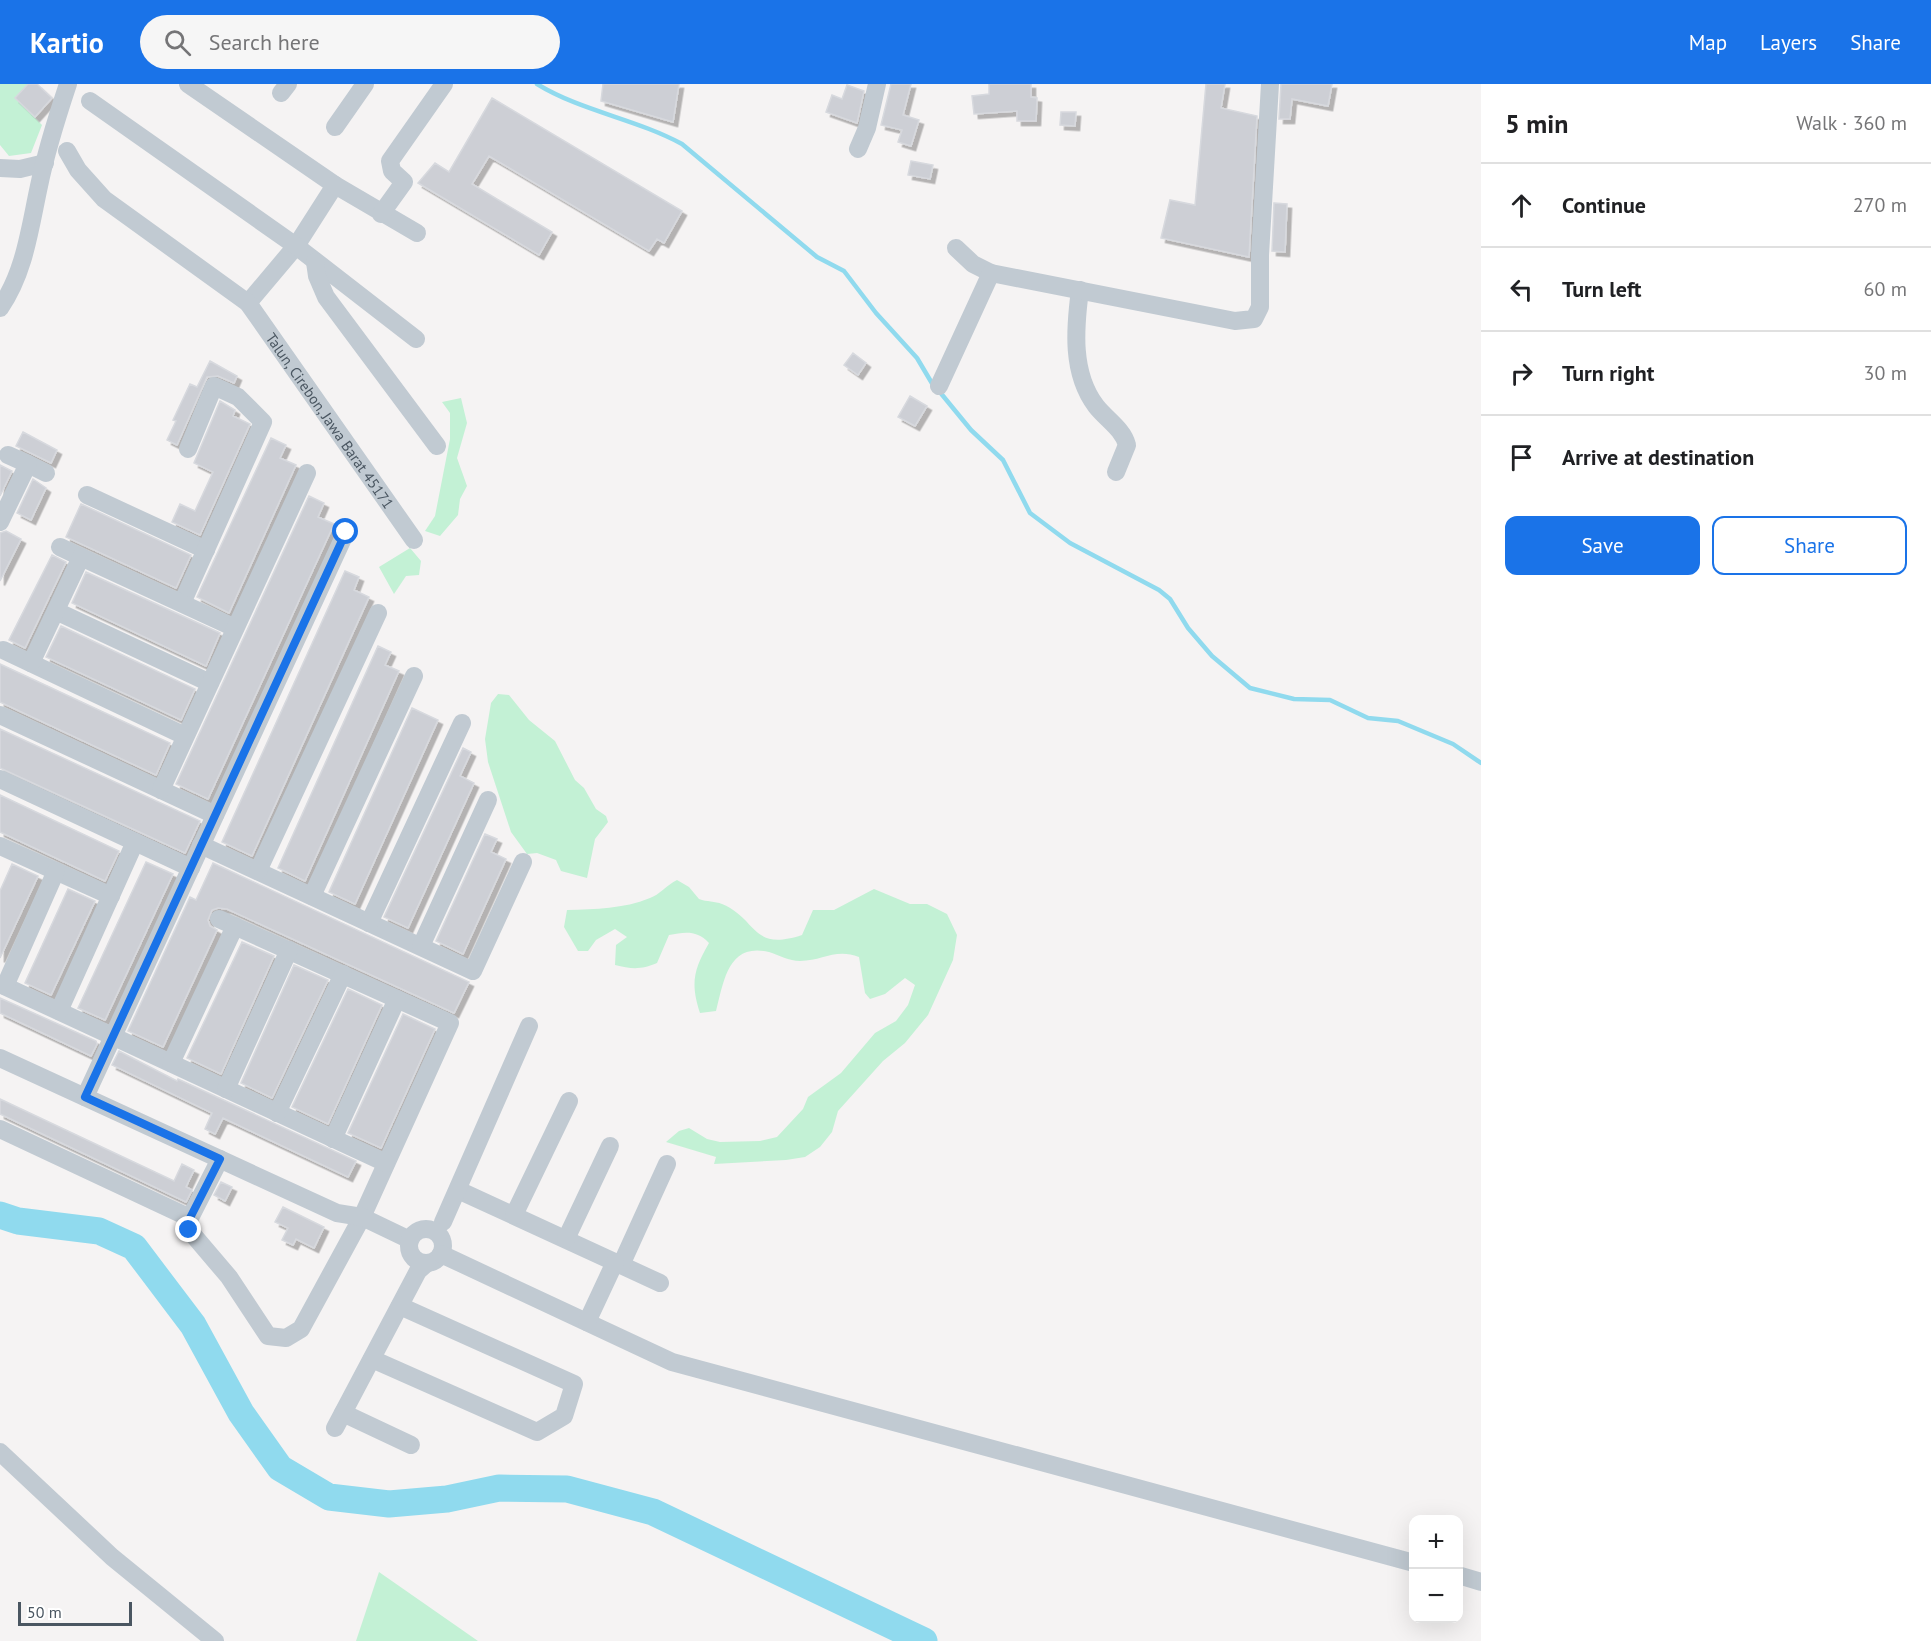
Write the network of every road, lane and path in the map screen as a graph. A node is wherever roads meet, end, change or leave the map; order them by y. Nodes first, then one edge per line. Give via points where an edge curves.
1 (68, 84) edge
2 (188, 84) edge
3 (365, 84) edge
4 (444, 84) edge
5 (877, 84) edge
6 (1270, 84) edge
7 (90, 101) dead end
8 (335, 127) dead end
9 (858, 149) dead end
10 (66, 151) dead end
11 (45, 163) junction
12 (0, 168) edge
13 (335, 185) junction
14 (381, 214) junction
15 (417, 233) dead end
16 (296, 246) junction
17 (956, 248) dead end
18 (315, 262) junction
19 (991, 273) junction
20 (1080, 290) junction
21 (248, 303) junction
22 (0, 308) edge
23 (416, 339) dead end
24 (939, 386) dead end
25 (437, 446) dead end
26 (188, 449) dead end
27 (8, 455) dead end
28 (28, 464) junction
29 (1116, 472) dead end
30 (46, 473) dead end
31 (307, 473) dead end
32 (87, 495) dead end
33 (0, 522) edge
34 (346, 532) dead end
35 (414, 540) dead end
36 (60, 547) dead end
37 (206, 550) junction
38 (81, 557) junction
39 (182, 603) junction
40 (56, 611) junction
41 (378, 614) dead end
42 (235, 628) junction
43 (3, 650) dead end
44 (31, 663) junction
45 (414, 676) dead end
46 (210, 683) junction
47 (0, 715) edge
48 (462, 723) dead end
49 (185, 736) junction
50 (0, 779) edge
51 (161, 790) junction
52 (488, 800) dead end
53 (215, 815) junction
54 (135, 842) junction
55 (201, 845) junction
56 (0, 847) edge
57 (523, 862) dead end
58 (191, 868) junction
59 (56, 871) junction
60 (258, 871) junction
61 (111, 896) junction
62 (312, 896) junction
63 (369, 922) junction
64 (421, 946) junction
65 (289, 950) junction
66 (342, 974) junction
67 (2, 985) edge
68 (397, 999) junction
69 (59, 1011) junction
70 (529, 1026) dead end
71 (113, 1036) junction
72 (0, 1058) edge
73 (171, 1063) junction
74 (226, 1089) junction
75 (85, 1097) junction
76 (569, 1101) dead end
77 (278, 1113) junction
78 (0, 1129) edge
79 (333, 1139) junction
80 (610, 1146) dead end
81 (220, 1159) junction
82 (386, 1163) junction
83 (667, 1164) dead end
84 (458, 1190) junction
85 (514, 1215) junction
86 (362, 1217) junction
87 (190, 1218) junction
88 (443, 1222) dead end
89 (566, 1239) junction
90 (410, 1240) junction
91 (434, 1259) junction
92 (618, 1263) junction
93 (660, 1283) dead end
94 (400, 1306) junction
95 (587, 1322) junction
96 (372, 1359) junction
97 (411, 1445) dead end
98 (0, 1452) edge
99 (1409, 1562) edge
100 (1463, 1576) edge
101 (1481, 1581) edge
102 (215, 1641) edge

1 - 11 street
2 - 13 street
3 - 8 street
4 - 14 street via 390,161 392,171 404,182
5 - 9 street
6 - 20 street via 1258,316 1235,321
7 - 16 street
10 - 21 street, Talun, Cirebon, Jawa Barat 45171 via 78,171 104,199
11 - 12 street via 20,169
11 - 22 street via 26,247
13 - 14 street
13 - 16 street
14 - 15 street
16 - 18 street
16 - 21 street
17 - 19 street via 973,264
18 - 23 street
18 - 25 street via 326,297
19 - 20 street
19 - 24 street
20 - 29 street via 1075,334 1081,377 1092,400 1123,435 1127,446
21 - 35 street, Talun, Cirebon, Jawa Barat 45171
26 - 37 street via 214,386 238,397 263,422
27 - 28 street
28 - 30 street
28 - 33 street
31 - 42 street
32 - 37 street
34 - 53 street
36 - 38 street
37 - 39 street
38 - 39 street
38 - 40 street
39 - 42 street
40 - 44 street
40 - 46 street
41 - 60 street
42 - 46 street
43 - 44 street
44 - 49 street
45 - 62 street
46 - 49 street
47 - 51 street
48 - 63 street
49 - 51 street
50 - 54 street
51 - 53 street
52 - 64 street
53 - 55 street
54 - 58 street
54 - 61 street
55 - 58 street
55 - 60 street
56 - 59 street
57 - 64 street via 473,971
58 - 71 street
59 - 61 street
59 - 67 street
60 - 62 street
61 - 69 street
62 - 63 street
63 - 64 street
65 - 66 street
65 - 73 street via 227,922
65 - 74 street
66 - 68 street
66 - 77 street
67 - 69 street
68 - 79 street
68 - 82 street via 450,1023
69 - 71 street
70 - 84 street
71 - 73 street
71 - 75 street
72 - 75 street
73 - 74 street
74 - 77 street
75 - 81 street
76 - 85 street
77 - 79 street
78 - 87 street
79 - 82 street
80 - 89 street
81 - 86 street via 337,1213
81 - 87 street
82 - 86 street
83 - 92 street
84 - 85 street
84 - 88 street
85 - 89 street
86 - 87 street via 301,1329 286,1338 268,1336 229,1277 189,1230
86 - 90 street
89 - 92 street
90 - 91 street via 412,1257 419,1262
90 - 91 street via 419,1230 433,1230 442,1240
91 - 94 street via 417,1271
91 - 95 street
92 - 93 street
92 - 95 street
94 - 96 street
94 - 96 street via 574,1384 564,1416 537,1432
95 - 99 street via 672,1362
96 - 97 street via 339,1420
98 - 102 street via 112,1557
100 - 101 street

